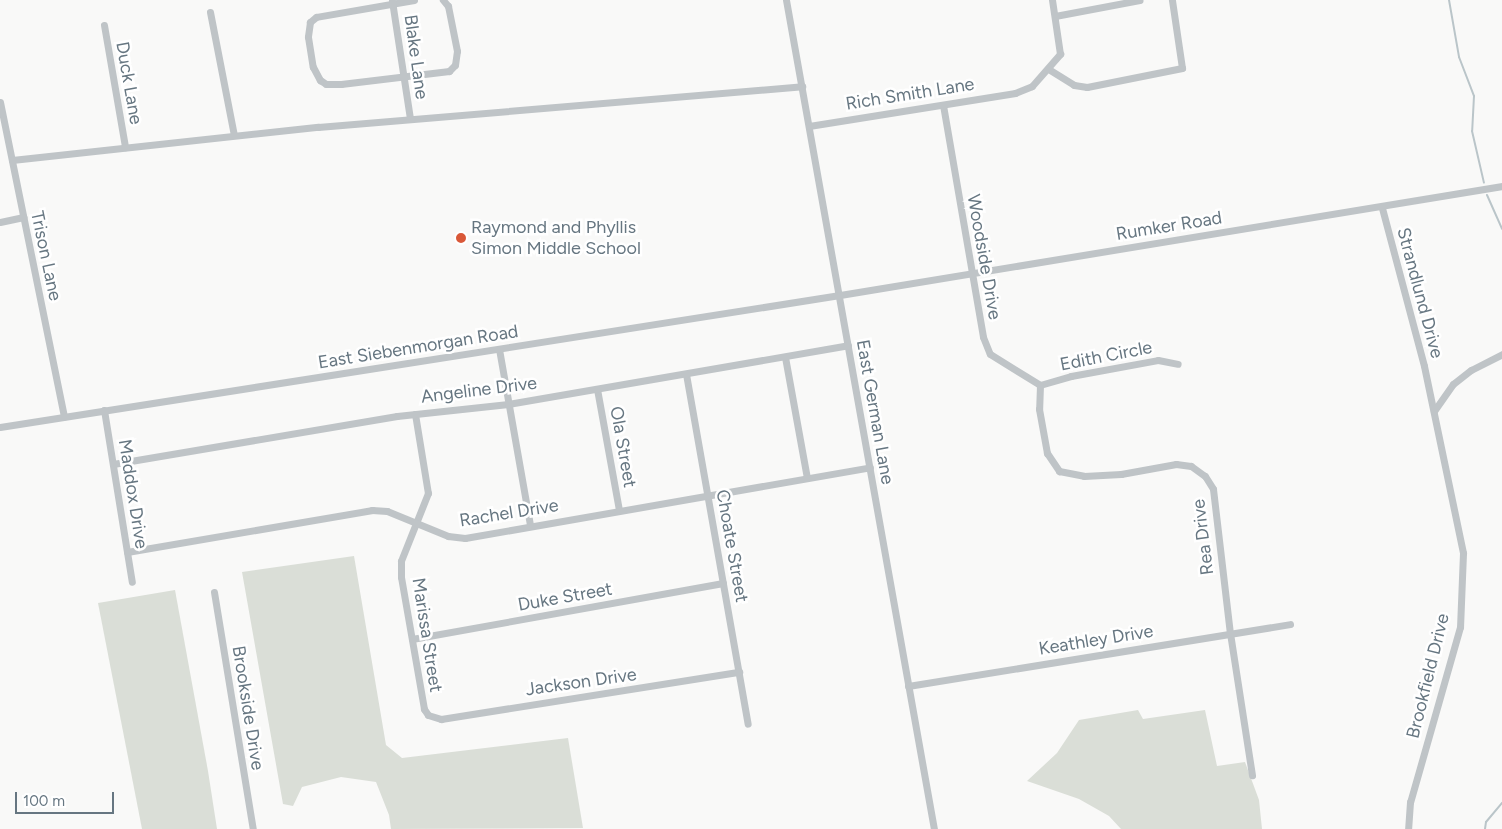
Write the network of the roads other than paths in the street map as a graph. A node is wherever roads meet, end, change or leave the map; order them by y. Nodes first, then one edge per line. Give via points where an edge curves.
1 (414, 0) edge
2 (443, 0) edge
3 (786, 0) edge
4 (1052, 0) edge
5 (1140, 0) edge
6 (1172, 0) edge
7 (393, 2) edge
8 (210, 12) dead end
9 (1055, 16) junction
10 (104, 26) dead end
11 (1050, 70) junction
12 (404, 78) junction
13 (802, 86) junction
14 (0, 102) edge
15 (943, 106) junction
16 (410, 119) junction
17 (809, 126) junction
18 (234, 135) junction
19 (125, 147) junction
20 (12, 160) junction
21 (1502, 186) edge
22 (1382, 208) junction
23 (23, 218) junction
24 (0, 222) edge
25 (971, 273) junction
26 (840, 295) junction
27 (848, 345) junction
28 (499, 349) junction
29 (1502, 354) edge
30 (785, 357) junction
31 (1178, 364) dead end
32 (686, 374) junction
33 (1040, 386) junction
34 (1428, 386) joint
35 (597, 389) junction
36 (508, 404) junction
37 (104, 410) junction
38 (1434, 411) junction
39 (414, 414) junction
40 (64, 417) junction
41 (0, 427) edge
42 (113, 464) junction
43 (870, 467) junction
44 (807, 478) junction
45 (708, 495) junction
46 (619, 510) junction
47 (416, 523) junction
48 (530, 525) junction
49 (127, 552) junction
50 (132, 582) dead end
51 (723, 584) junction
52 (214, 592) dead end
53 (1290, 624) dead end
54 (1230, 633) junction
55 (412, 639) junction
56 (739, 672) junction
57 (908, 686) junction
58 (428, 715) joint
59 (748, 724) dead end
60 (1252, 775) dead end
61 (253, 829) edge
62 (934, 829) edge
63 (1408, 829) edge

1 - 7 street
2 - 12 street via 448,6 457,51 455,65 449,71
3 - 13 street, East German Lane
4 - 9 street
5 - 9 street
6 - 11 street via 1182,68 1087,87 1074,85
7 - 12 street, Blake Lane
7 - 12 street via 322,14 310,22 308,37 316,74 326,84
8 - 18 street
9 - 11 street via 1060,54
10 - 19 street, Duck Lane
11 - 15 street, Rich Smith Lane via 1032,86 1015,93
12 - 16 street, Blake Lane
13 - 16 street
13 - 17 street, East German Lane
14 - 20 street, Trison Lane
15 - 17 street, Rich Smith Lane
15 - 25 street, Woodside Drive
16 - 18 street
17 - 26 street, East German Lane
18 - 19 street
19 - 20 street
20 - 23 street, Trison Lane
21 - 22 street, Rumker Road
22 - 25 street, Rumker Road
22 - 34 street, Strandlund Drive
23 - 24 street
23 - 40 street, Trison Lane
25 - 26 street, Rumker Road
25 - 33 street, Woodside Drive via 983,337 990,354
26 - 27 street, East German Lane
26 - 28 street, East Siebenmorgan Road
27 - 30 street, Angeline Drive
27 - 43 street, East German Lane
28 - 36 street
28 - 37 street, East Siebenmorgan Road
29 - 38 street via 1471,370 1453,384
30 - 32 street, Angeline Drive
30 - 44 street
31 - 33 street, Edith Circle via 1158,360 1071,376
32 - 35 street, Angeline Drive
32 - 45 street, Choate Street
33 - 54 street, Rea Drive via 1039,409 1047,452 1060,471 1084,476 1121,474 1176,464 1191,466 1205,476 1213,489
34 - 38 street, Brookfield Drive
35 - 36 street, Angeline Drive
35 - 46 street, Ola Street
36 - 39 street, Angeline Drive
36 - 48 street
37 - 40 street, East Siebenmorgan Road
37 - 42 street, Maddox Drive
38 - 63 street, Brookfield Drive via 1463,553 1460,628 1410,802
39 - 42 street, Angeline Drive
39 - 47 street, Marissa Street via 428,493
40 - 41 street, East Siebenmorgan Road
42 - 49 street, Maddox Drive
43 - 44 street, Rachel Drive
43 - 57 street, East German Lane
44 - 45 street, Rachel Drive
45 - 46 street, Rachel Drive
45 - 51 street, Choate Street
46 - 48 street, Rachel Drive
47 - 48 street, Rachel Drive via 448,536 465,538
47 - 49 street, Rachel Drive via 386,511 372,510
47 - 55 street, Marissa Street via 401,561
49 - 50 street, Maddox Drive
51 - 55 street, Duke Street
51 - 56 street, Choate Street
52 - 61 street, Brookside Drive
53 - 54 street, Keathley Drive
54 - 57 street, Keathley Drive
54 - 60 street, Rea Drive
55 - 58 street, Marissa Street via 424,709
56 - 58 street, Jackson Drive via 441,719
56 - 59 street, Choate Street
57 - 62 street, East German Lane

